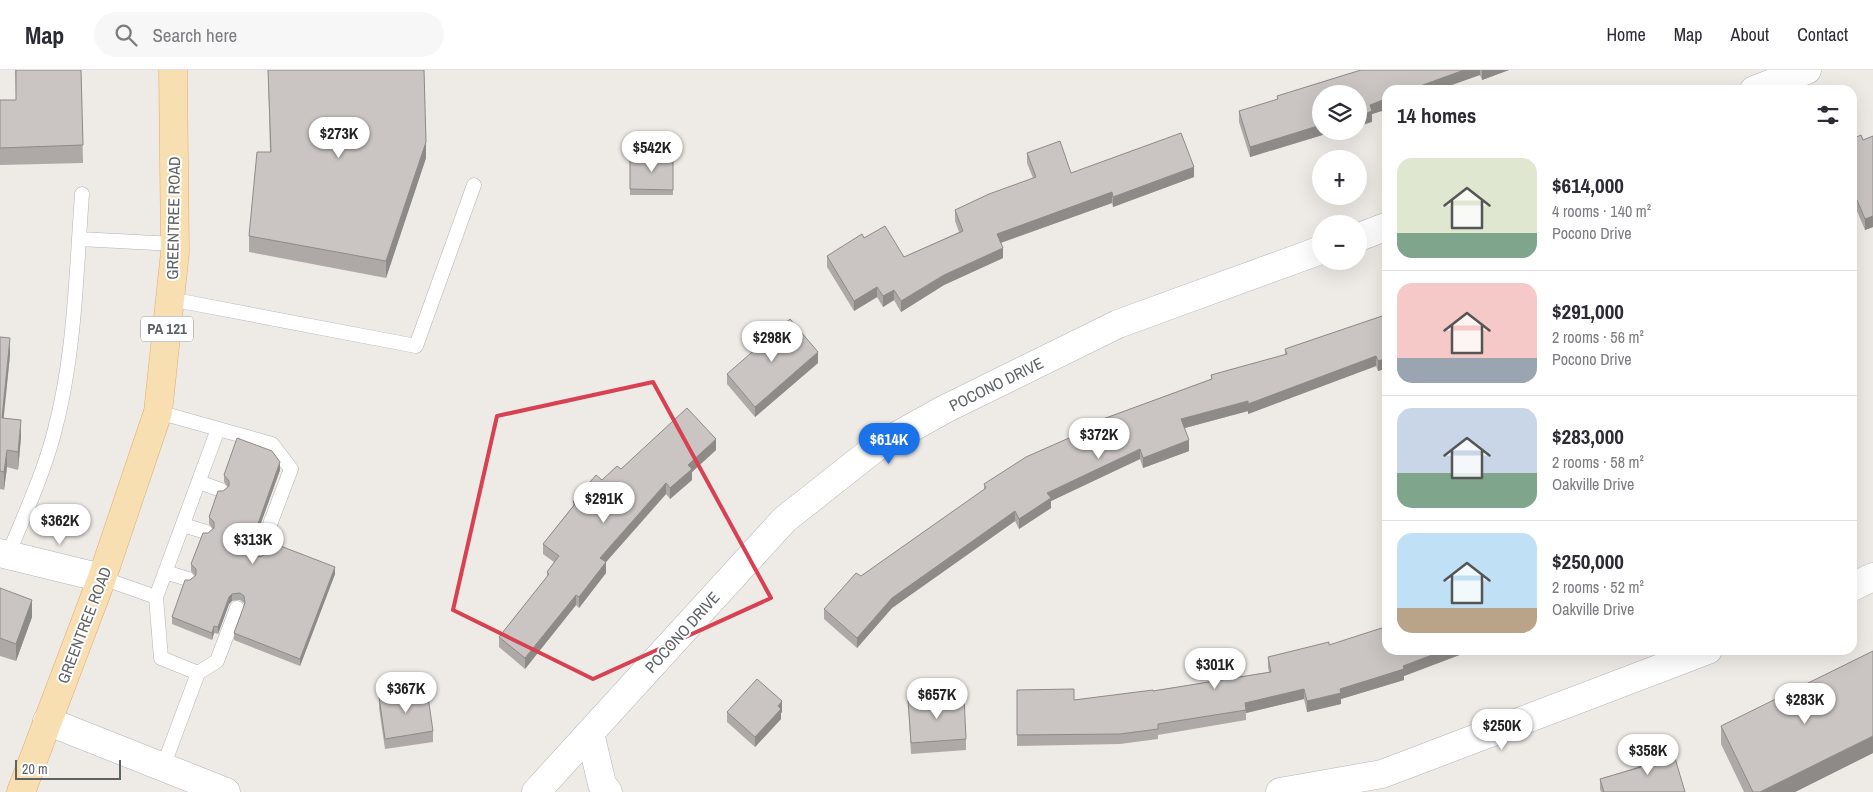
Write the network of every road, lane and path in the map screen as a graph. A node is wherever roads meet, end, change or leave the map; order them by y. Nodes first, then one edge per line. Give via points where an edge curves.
1 (173, 70) edge
2 (1807, 70) edge
3 (1767, 85) edge
4 (474, 185) dead end
5 (82, 194) dead end
6 (1382, 228) edge
7 (1367, 234) edge
8 (79, 239) junction
9 (175, 244) junction
10 (1312, 253) edge
11 (170, 299) junction
12 (158, 412) junction
13 (218, 429) junction
14 (198, 482) junction
15 (221, 490) edge
16 (183, 525) junction
17 (206, 532) edge
18 (256, 552) dead end
19 (4, 554) edge
20 (165, 572) junction
21 (1873, 577) edge
22 (102, 578) junction
23 (188, 579) edge
24 (1857, 585) edge
25 (156, 597) junction
26 (237, 608) dead end
27 (1695, 655) edge
28 (198, 673) junction
29 (47, 721) junction
30 (590, 733) junction
31 (163, 767) junction
32 (21, 792) edge
33 (226, 792) edge
34 (536, 792) edge
35 (608, 792) edge
36 (1280, 792) edge

1 - 9 main road, GREENTREE ROAD / PA 121
2 - 3 street
4 - 11 lane via 416,346
5 - 8 lane
6 - 7 street
8 - 9 lane
8 - 19 lane via 67,372 53,437 33,493
9 - 11 main road, GREENTREE ROAD / PA 121
10 - 30 street, POCONO DRIVE via 1118,324 945,409 876,448 784,520
11 - 12 main road, GREENTREE ROAD / PA 121
12 - 13 lane
12 - 22 main road, GREENTREE ROAD / PA 121
13 - 14 lane
13 - 18 lane via 272,444 291,469 272,507
14 - 15 lane
14 - 16 lane
16 - 17 lane
16 - 20 lane
19 - 22 street
20 - 23 lane
20 - 25 lane
21 - 24 street
22 - 25 lane
22 - 29 main road, GREENTREE ROAD / PA 121
25 - 28 lane via 161,658
26 - 28 lane via 218,661
27 - 36 street via 1382,774
28 - 31 lane
29 - 31 street
29 - 32 main road, GREENTREE ROAD / PA 121
30 - 34 street, POCONO DRIVE
30 - 35 street via 602,784
31 - 33 street

